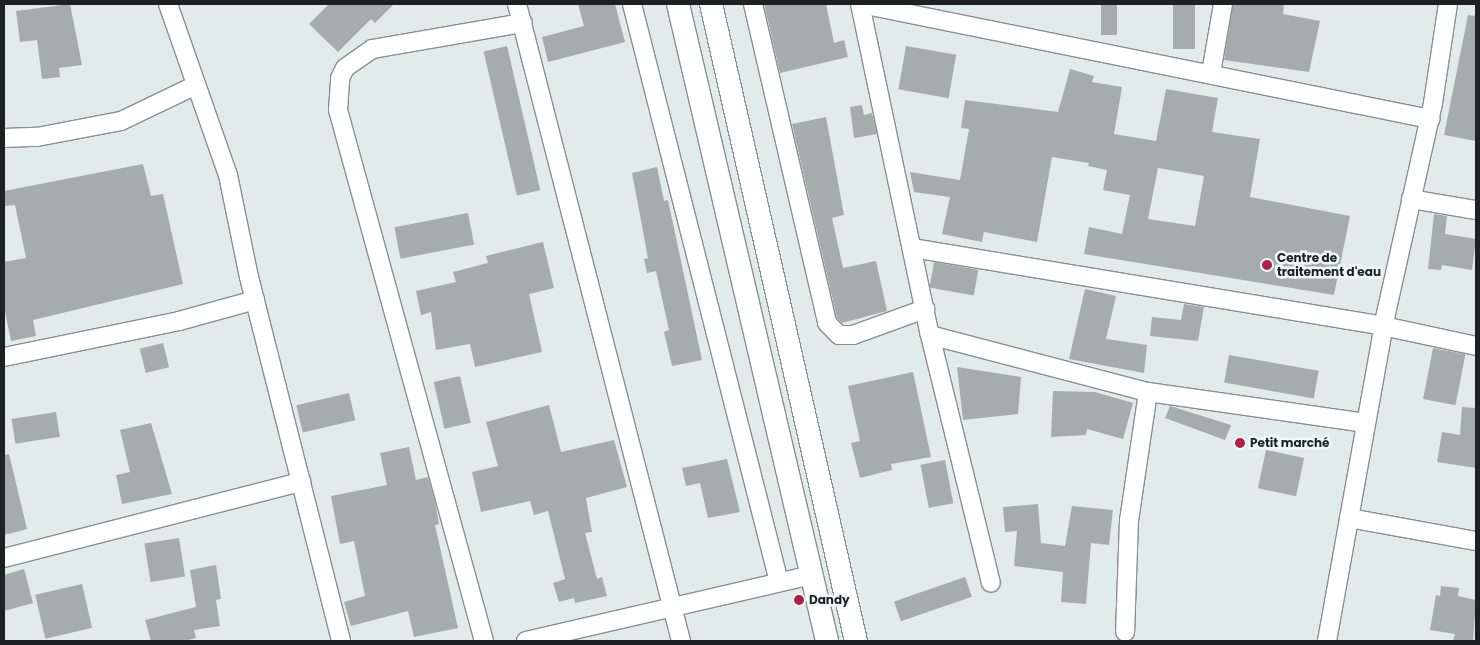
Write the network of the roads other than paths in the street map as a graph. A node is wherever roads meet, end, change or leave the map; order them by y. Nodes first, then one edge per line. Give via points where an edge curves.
1 (168, 4) edge
2 (518, 4) edge
3 (632, 4) edge
4 (678, 4) edge
5 (710, 4) edge
6 (753, 4) edge
7 (861, 4) edge
8 (1223, 4) edge
9 (1448, 4) edge
10 (523, 23) junction
11 (1211, 73) junction
12 (196, 85) junction
13 (1430, 118) junction
14 (4, 138) edge
15 (1412, 199) junction
16 (1476, 210) edge
17 (913, 248) junction
18 (255, 300) junction
19 (926, 309) junction
20 (1383, 326) junction
21 (930, 335) junction
22 (1476, 346) edge
23 (4, 357) edge
24 (1148, 392) junction
25 (1366, 422) junction
26 (301, 482) junction
27 (1348, 518) junction
28 (1476, 541) edge
29 (4, 558) edge
30 (811, 575) junction
31 (779, 582) junction
32 (991, 583) dead end
33 (673, 607) junction
34 (1125, 632) dead end
35 (341, 641) edge
36 (484, 641) edge
37 (526, 641) edge
38 (681, 641) edge
39 (826, 641) edge
40 (856, 641) edge
41 (1327, 641) edge

1 - 12 street
2 - 10 street
3 - 31 street
4 - 30 main road
5 - 40 main road
6 - 19 street via 827,323 838,335 853,335
7 - 11 street
7 - 17 street
8 - 11 street
9 - 13 street
10 - 33 street
10 - 36 street via 372,49 345,68 340,78 338,110
11 - 13 street
12 - 14 street via 121,121 37,137
12 - 18 street via 228,175
13 - 15 street
15 - 16 street
15 - 20 street
17 - 19 street
17 - 20 street
18 - 23 street via 179,321
18 - 26 street
19 - 21 street
20 - 22 street
20 - 25 street
21 - 24 street
21 - 32 street
24 - 25 street
24 - 34 street via 1129,520
25 - 27 street
26 - 29 street
26 - 35 street
27 - 28 street
27 - 41 street
30 - 31 street
30 - 39 main road
31 - 33 street
33 - 37 street
33 - 38 street

